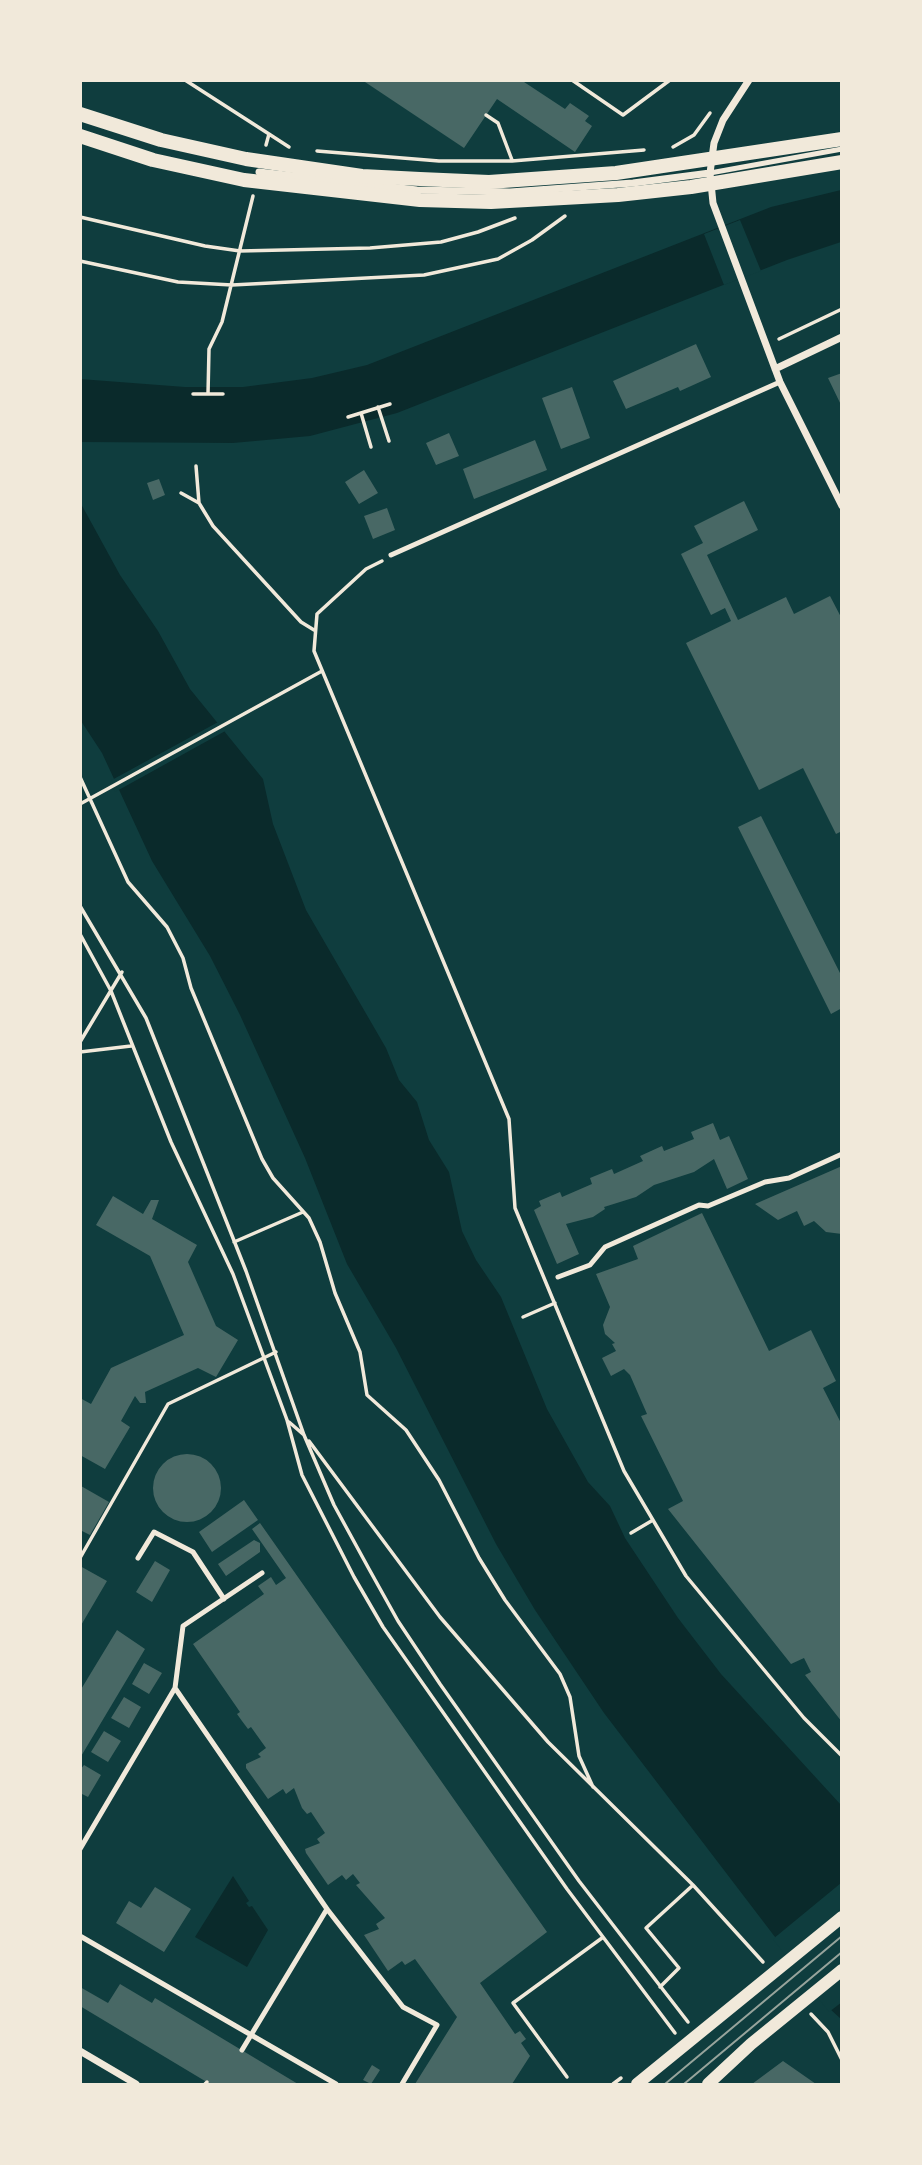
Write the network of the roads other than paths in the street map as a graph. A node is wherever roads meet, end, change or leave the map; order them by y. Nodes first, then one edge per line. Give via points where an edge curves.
1 (749, 80) edge
2 (80, 114) edge
3 (80, 136) edge
4 (842, 139) edge
5 (842, 149) edge
6 (842, 162) edge
7 (259, 172) road end
8 (710, 173) junction
9 (842, 337) edge
10 (775, 369) junction
11 (780, 382) junction
12 (842, 506) edge
13 (391, 555) road end
14 (842, 1154) edge
15 (558, 1277) dead end
16 (138, 1558) dead end
17 (262, 1573) dead end
18 (224, 1599) junction
19 (175, 1688) junction
20 (80, 1849) edge
21 (327, 1909) junction
22 (842, 1917) edge
23 (80, 1936) edge
24 (842, 1970) edge
25 (251, 2035) junction
26 (242, 2050) dead end
27 (80, 2052) edge
28 (136, 2084) edge
29 (336, 2084) edge
30 (402, 2084) edge
31 (637, 2084) edge
32 (708, 2084) edge

1 - 8 street via 723,120
2 - 4 main road via 161,140 246,159 362,176 489,182 687,165
3 - 6 main road via 153,160 244,180 358,195 491,202 679,188
5 - 8 lane
7 - 8 street via 417,190 510,192
8 - 10 street via 713,204
9 - 10 street
10 - 11 street
11 - 12 street
11 - 13 lane
14 - 15 lane via 789,1178 765,1182 708,1206 699,1205 605,1247 590,1265
16 - 18 lane via 154,1532 193,1552
17 - 18 lane
18 - 19 lane via 183,1626
19 - 20 lane
19 - 21 lane
21 - 25 lane
21 - 30 lane via 403,2007 438,2025
22 - 31 street
23 - 25 lane
24 - 32 street
25 - 26 lane
25 - 29 lane
27 - 28 street

